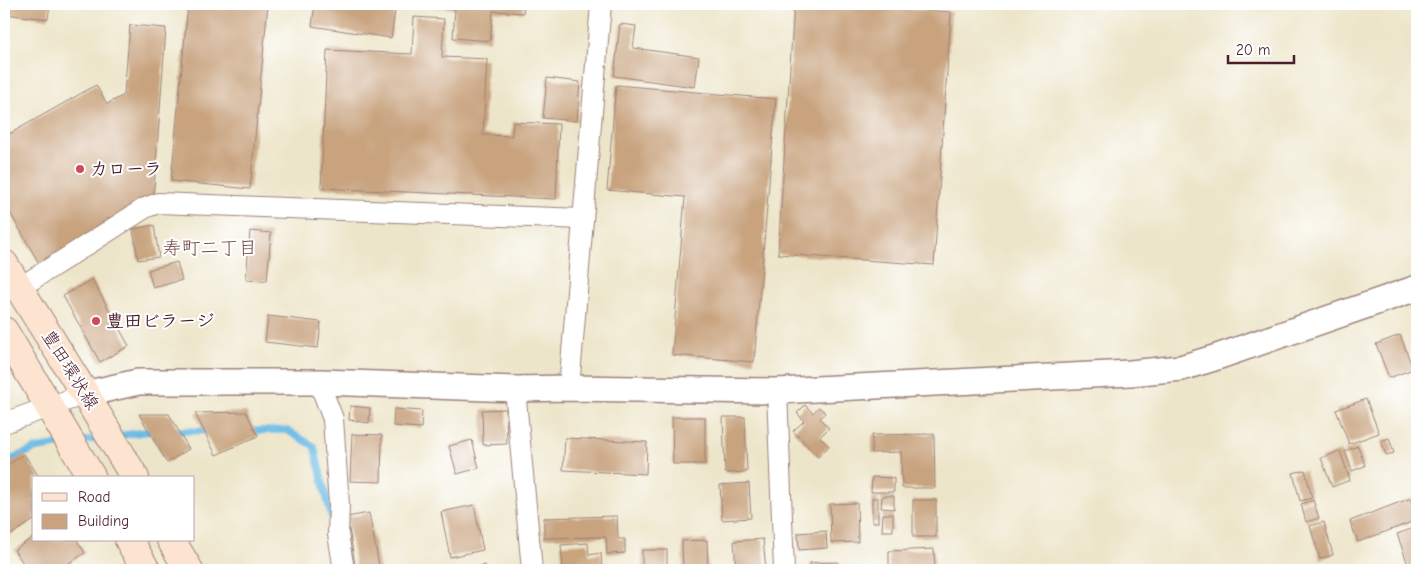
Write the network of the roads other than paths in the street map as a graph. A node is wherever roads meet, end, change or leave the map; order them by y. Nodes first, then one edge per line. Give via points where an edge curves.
1 (601, 4) edge
2 (583, 219) junction
3 (4, 264) edge
4 (19, 288) junction
5 (1417, 288) edge
6 (4, 331) edge
7 (320, 382) junction
8 (569, 388) junction
9 (515, 389) junction
10 (777, 391) junction
11 (85, 394) junction
12 (50, 406) junction
13 (4, 423) edge
14 (91, 476) edge
15 (133, 476) edge
16 (130, 542) edge
17 (172, 542) edge
18 (146, 570) edge
19 (189, 570) edge
20 (344, 570) edge
21 (532, 570) edge
22 (784, 570) edge

1 - 2 street
2 - 4 street via 158,203 145,208
2 - 8 street
3 - 4 main road, 豊田環状線
4 - 11 main road, 豊田環状線
5 - 10 street via 1181,368
6 - 12 main road, 豊田環状線
7 - 9 street
7 - 11 street via 138,382
7 - 20 street via 333,419 338,534
8 - 9 street
8 - 10 street
9 - 21 street
10 - 22 street
11 - 12 street
11 - 15 main road, 豊田環状線
12 - 13 street
12 - 14 main road, 豊田環状線
16 - 18 main road
17 - 19 main road

